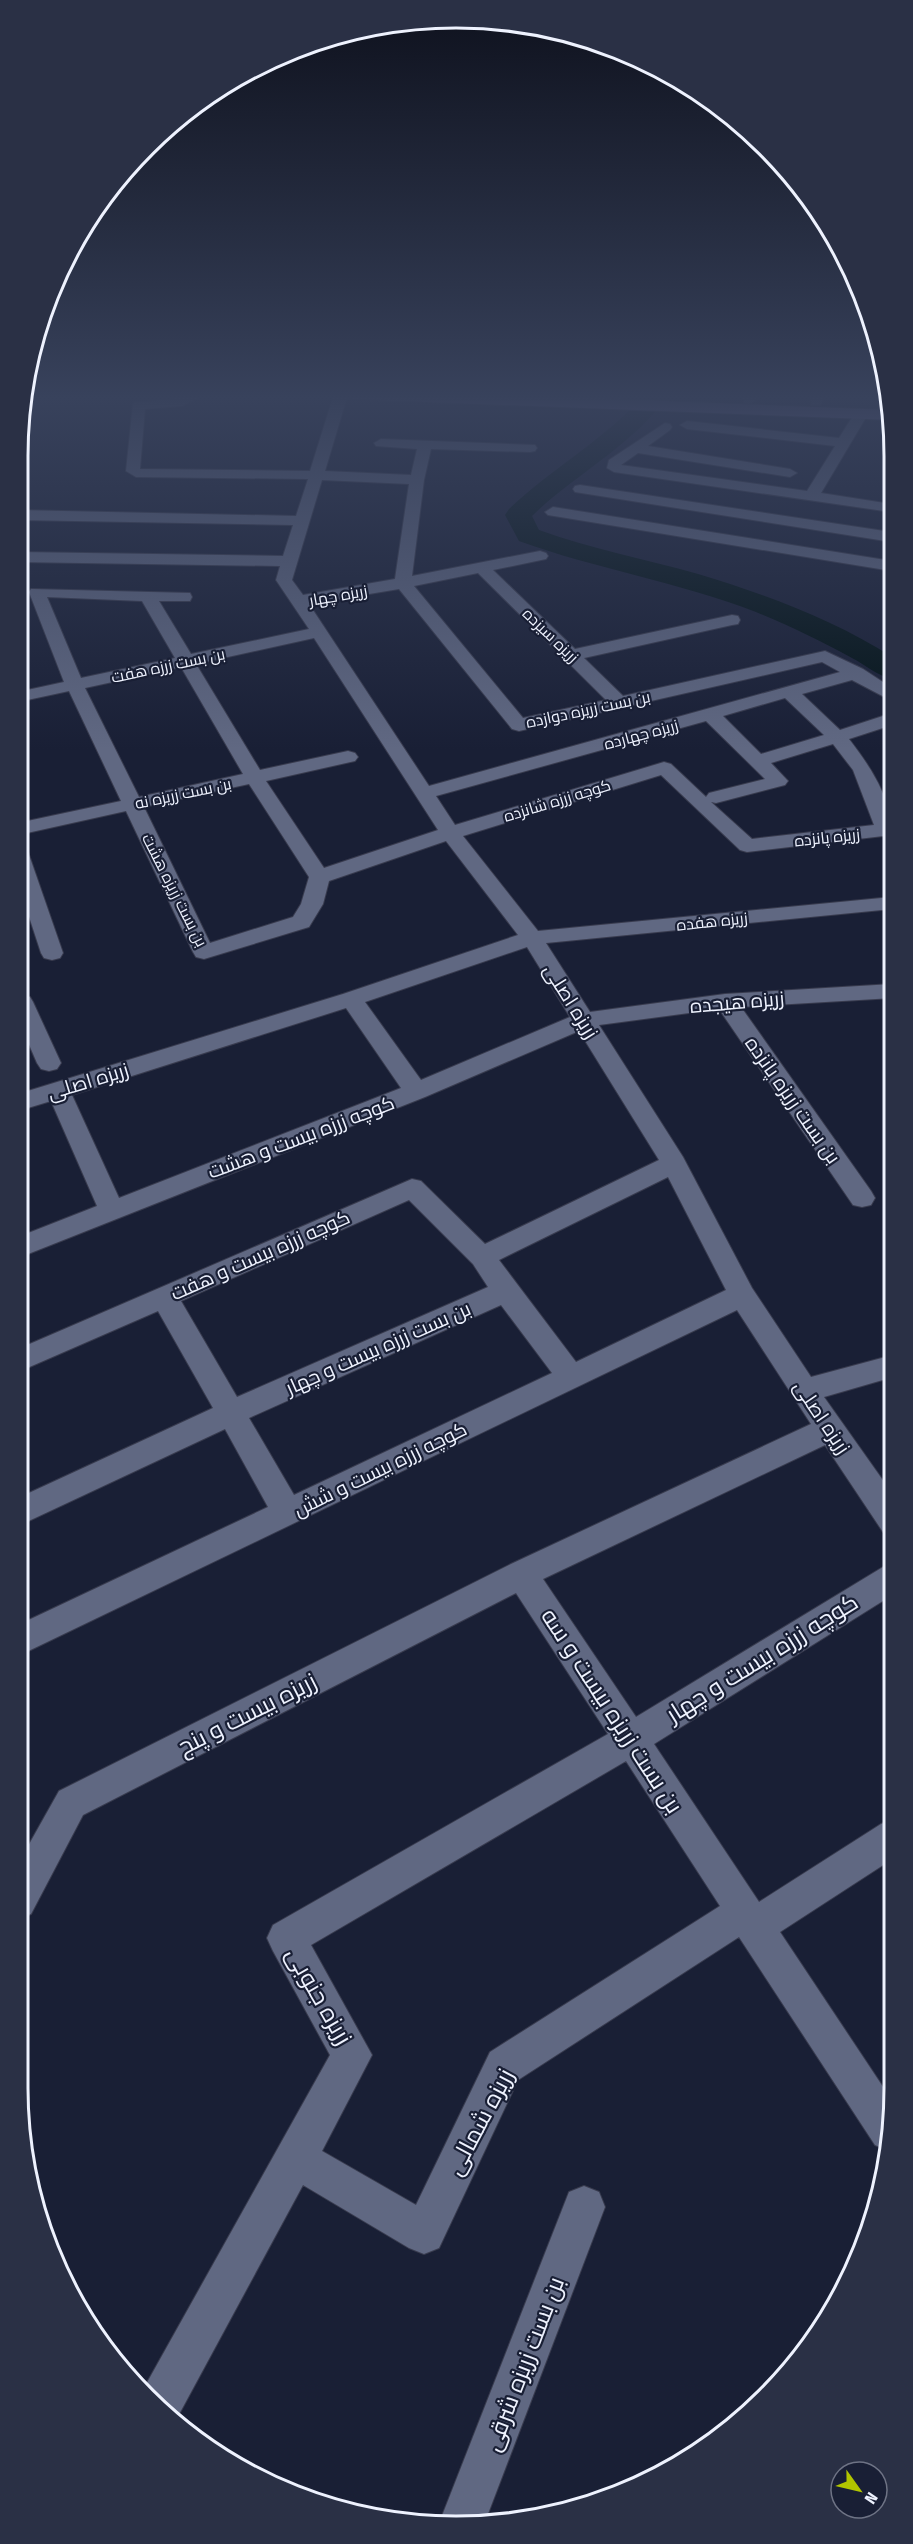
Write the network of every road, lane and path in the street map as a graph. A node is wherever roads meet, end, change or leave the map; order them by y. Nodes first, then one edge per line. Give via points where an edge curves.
1 (306, 513) edge
2 (413, 513) edge
3 (558, 513) edge
4 (736, 513) edge
5 (761, 513) edge
6 (28, 515) edge
7 (758, 516) junction
8 (303, 521) junction
9 (884, 536) edge
10 (540, 556) dead end
11 (28, 558) edge
12 (291, 561) junction
13 (884, 565) edge
14 (482, 568) junction
15 (403, 583) junction
16 (28, 591) edge
17 (148, 596) junction
18 (184, 597) dead end
19 (299, 602) junction
20 (732, 620) dead end
21 (318, 632) junction
22 (572, 655) junction
23 (185, 662) junction
24 (857, 674) junction
25 (75, 686) junction
26 (884, 691) edge
27 (790, 693) junction
28 (28, 695) edge
29 (620, 703) junction
30 (711, 715) junction
31 (884, 722) edge
32 (837, 737) junction
33 (348, 757) dead end
34 (757, 760) junction
35 (664, 768) joint
36 (254, 777) junction
37 (425, 793) junction
38 (716, 797) dead end
39 (132, 804) junction
40 (884, 825) edge
41 (28, 827) edge
42 (884, 830) edge
43 (450, 833) junction
44 (319, 877) junction
45 (28, 882) edge
46 (884, 904) edge
47 (532, 939) junction
48 (52, 953) dead end
49 (884, 991) edge
50 (351, 999) junction
51 (724, 1001) junction
52 (28, 1015) edge
53 (583, 1020) junction
54 (49, 1062) dead end
55 (58, 1091) junction
56 (416, 1091) junction
57 (28, 1100) edge
58 (674, 1164) junction
59 (862, 1198) dead end
60 (112, 1211) junction
61 (28, 1244) edge
62 (482, 1257) junction
63 (506, 1291) junction
64 (742, 1296) junction
65 (164, 1297) junction
66 (28, 1357) edge
67 (884, 1369) edge
68 (571, 1377) junction
69 (804, 1391) junction
70 (231, 1413) junction
71 (830, 1429) junction
72 (884, 1507) edge
73 (28, 1508) edge
74 (288, 1513) junction
75 (522, 1574) junction
76 (884, 1583) edge
77 (28, 1636) edge
78 (631, 1738) junction
79 (884, 1843) edge
80 (28, 1883) edge
81 (749, 1919) junction
82 (884, 2111) edge
83 (295, 2158) junction
84 (584, 2207) dead end
85 (163, 2399) edge
86 (465, 2516) edge

1 - 8 street
2 - 15 street
3 - 13 street
4 - 7 street
5 - 7 street
6 - 8 street
7 - 9 street
8 - 12 street
10 - 14 street
11 - 12 street
12 - 19 street via 284,580
14 - 15 street
14 - 22 street, زریزه سیزده
15 - 19 street, زریزه چهار
15 - 29 street, بن بست زریزه دوازده via 519,725
16 - 17 street, بن بست زریزه هشت
16 - 25 street, بن بست زریزه هشت
17 - 18 street, بن بست زریزه هشت
17 - 23 street
19 - 21 street, زریزه چهار
20 - 22 street
21 - 23 street, بن بست زرزه هفت
21 - 37 street, زریزه چهار
22 - 29 street, زریزه سیزده
23 - 25 street, بن بست زرزه هفت
23 - 36 street
24 - 26 street, بن بست زریزه دوازده
24 - 27 street, زریزه چهارده
24 - 29 street, بن بست زریزه دوازده via 825,656
25 - 28 street, بن بست زرزه هفت
25 - 39 street, بن بست زریزه هشت
27 - 30 street, زریزه چهارده
27 - 32 street, زریزه پانزده
30 - 34 street
30 - 37 street, زریزه چهارده
31 - 32 street
32 - 34 street
32 - 40 street, زریزه پانزده via 862,768
33 - 36 street, بن بست زریزه نه
34 - 38 street via 778,781
35 - 42 street, زریزه پانزده via 747,846
35 - 43 street, کوچه زرزه شانزده
36 - 39 street, بن بست زریزه نه
36 - 44 street
37 - 43 street, زریزه چهار
39 - 41 street, بن بست زریزه نه
39 - 44 street, بن بست زریزه هشت via 204,952 301,922 312,904
43 - 44 street, کوچه زرزه شانزده
43 - 47 street, زریزه چهار
45 - 48 street
46 - 47 street, زریزه هفده
47 - 50 street, زریزه اصلی
47 - 53 street, زریزه اصلی
49 - 51 street, زریزه هیجده
50 - 55 street, زریزه اصلی
50 - 56 street
51 - 53 street, زریزه هیجده
51 - 59 street, بن بست زریزه پانزده
52 - 54 street
53 - 56 street, کوچه زرزه بیست و هشت
53 - 58 street, زریزه اصلی
55 - 57 street, زریزه اصلی
55 - 60 street
56 - 60 street, کوچه زرزه بیست و هشت
58 - 62 street
58 - 64 street, زریزه اصلی
60 - 61 street, کوچه زرزه بیست و هشت
62 - 63 street
62 - 65 street, کوچه زرزه بیست و هفت via 412,1188
63 - 68 street
63 - 70 street, بن بست زرزه بیست و چهار
64 - 68 street, کوچه زرزه بیست و شش
64 - 69 street, زریزه اصلی
65 - 66 street, کوچه زرزه بیست و هفت
65 - 70 street
67 - 69 street
68 - 74 street, کوچه زرزه بیست و شش
69 - 71 street, زریزه اصلی
70 - 73 street, بن بست زرزه بیست و چهار
70 - 74 street
71 - 72 street, زریزه اصلی
71 - 75 street
74 - 77 street, کوچه زرزه بیست و شش
75 - 78 street, بن بست زریزه بیست و سه
75 - 80 street, زریزه بیست و پنج via 71,1803
76 - 78 street, کوچه زرزه بیست و چهار
78 - 81 street, بن بست زریزه بیست و سه
78 - 83 street, زریزه جنوبی via 286,1938 352,2055
79 - 81 street
81 - 82 street, بن بست زریزه بیست و سه
81 - 83 street, زریزه شمالی via 504,2066 424,2233
83 - 85 street, زریزه جنوبی
84 - 86 street, بن بست زریزه شرقی

